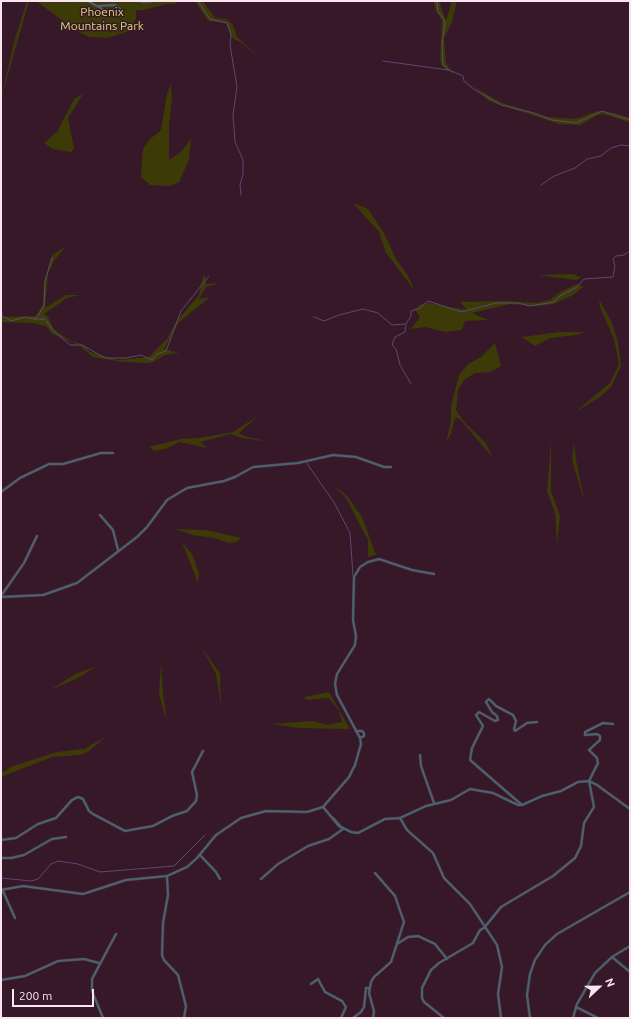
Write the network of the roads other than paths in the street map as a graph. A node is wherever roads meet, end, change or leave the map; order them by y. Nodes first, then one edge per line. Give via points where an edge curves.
1 (88, 1) edge
2 (98, 6) junction
3 (114, 453) dead end
4 (391, 467) dead end
5 (1, 492) edge
6 (100, 515) dead end
7 (37, 536) dead end
8 (118, 550) junction
9 (434, 574) dead end
10 (1, 597) edge
11 (537, 722) dead end
12 (613, 724) dead end
13 (356, 731) junction
14 (360, 738) junction
15 (203, 751) dead end
16 (420, 755) dead end
17 (589, 781) junction
18 (434, 804) junction
19 (522, 805) junction
20 (323, 807) junction
21 (630, 810) edge
22 (400, 818) junction
23 (343, 829) junction
24 (66, 837) dead end
25 (1, 840) edge
26 (200, 855) junction
27 (1, 858) edge
28 (376, 873) dead end
29 (167, 876) junction
30 (220, 878) dead end
31 (261, 879) dead end
32 (2, 890) edge
33 (630, 892) edge
34 (15, 918) dead end
35 (484, 928) junction
36 (116, 934) dead end
37 (397, 944) junction
38 (630, 946) edge
39 (612, 957) junction
40 (447, 959) junction
41 (99, 964) junction
42 (630, 972) edge
43 (1, 980) edge
44 (311, 984) dead end
45 (369, 988) junction
46 (576, 1007) junction
47 (103, 1018) edge
48 (184, 1018) edge
49 (341, 1018) edge
50 (353, 1018) edge
51 (373, 1018) edge
52 (444, 1018) edge
53 (501, 1018) edge
54 (530, 1018) edge
55 (573, 1018) edge
56 (598, 1018) edge

1 - 2 street
2 - 2 street via 114,15 120,9 115,5
3 - 5 street via 101,453 63,464 46,465 20,478
4 - 8 street via 343,455 298,463 253,466 224,481 187,488 175,494 163,503 142,533
6 - 8 street via 113,530
7 - 10 street via 24,563
8 - 10 street via 94,572 70,586 43,595
9 - 13 street via 379,559 364,564 354,577 353,626 356,640 353,651 337,674 335,684 337,695
11 - 19 street via 527,723 516,731 513,715 489,699 486,702 498,720 495,721 479,712 476,715 483,726 472,748 470,760
12 - 17 street via 603,723 585,732 585,735 600,736 599,742 589,750 597,758 598,763
13 - 14 street
13 - 14 street via 364,733
14 - 20 street via 361,744 352,772
15 - 25 street via 192,772 196,801 187,811 153,826 125,831 93,814 83,799 78,797 56,818 38,824 16,838
16 - 18 street via 421,766
17 - 19 street via 578,782
17 - 21 street via 597,784
17 - 35 street via 594,807 584,823 580,849 575,858 557,873 501,908
18 - 19 street via 451,800 466,790 473,789 493,793
18 - 22 street
20 - 23 street
20 - 26 street via 306,812 273,810 248,815 220,832
22 - 23 street via 386,818 358,833
22 - 35 street via 407,830 433,853 444,878 470,904
23 - 31 street via 329,839 308,846 278,864
24 - 27 street via 52,839 24,855
26 - 29 street via 187,867
26 - 30 street
28 - 37 street via 395,896 404,922
29 - 32 street via 126,880 83,894 23,886
29 - 48 street via 168,895 163,923 162,955 178,975 185,1002
32 - 34 street
33 - 54 street via 557,934 545,945 530,974 527,991
35 - 40 street via 480,930 473,943
35 - 53 street via 494,941 500,956 502,975 498,1002
36 - 41 street
37 - 40 street via 404,938 418,936 435,944
37 - 45 street via 391,962 374,977
38 - 39 street
39 - 42 street
39 - 46 street via 595,973
40 - 52 street via 431,970 422,988 424,1002
41 - 43 street via 84,959 58,961 25,976
41 - 47 street via 91,985
44 - 49 street via 318,979 325,992 342,1001 346,1007
45 - 50 street via 366,988 364,1007
45 - 51 street
46 - 55 street
46 - 56 street

